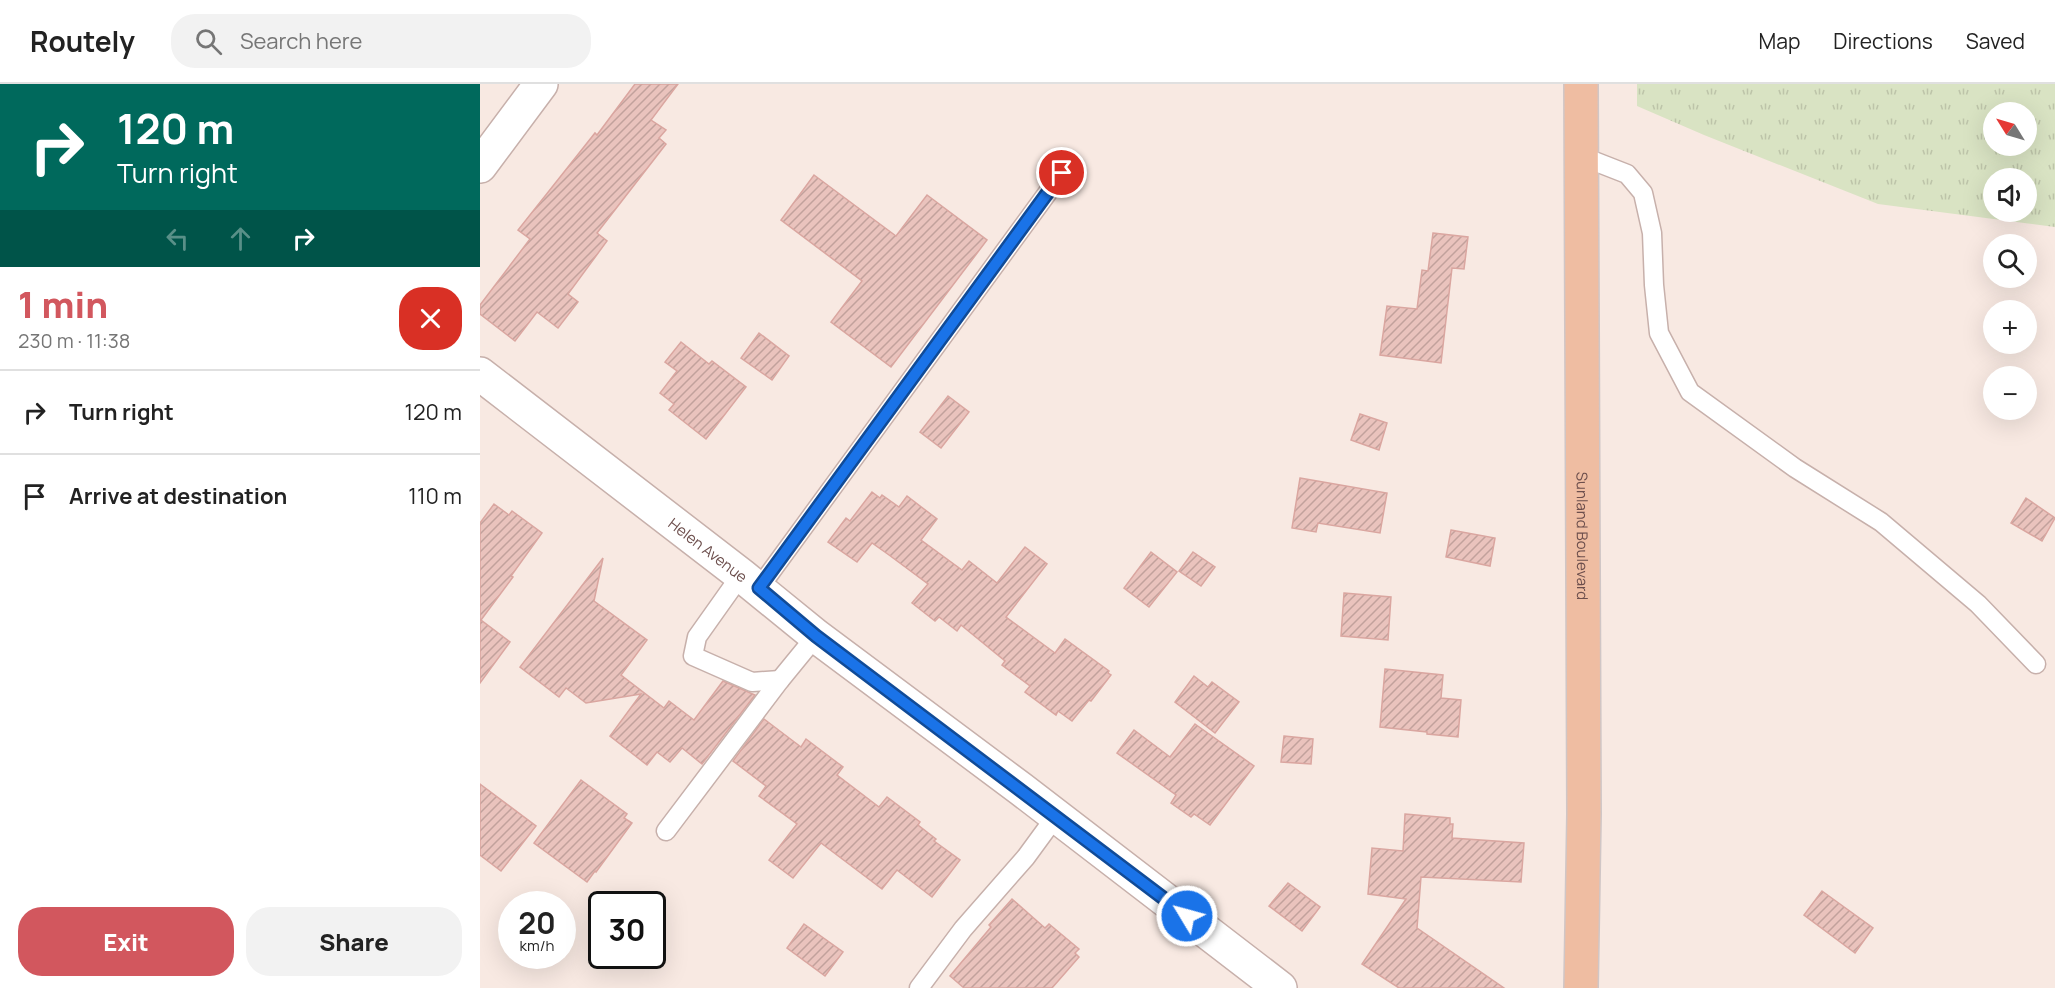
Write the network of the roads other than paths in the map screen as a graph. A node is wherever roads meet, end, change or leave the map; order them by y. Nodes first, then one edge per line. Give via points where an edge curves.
1 (541, 84) edge
2 (1581, 84) edge
3 (1581, 156) junction
4 (480, 166) edge
5 (1062, 173) dead end
6 (480, 374) edge
7 (750, 581) junction
8 (816, 636) junction
9 (2036, 664) dead end
10 (780, 680) junction
11 (1056, 816) junction
12 (666, 831) dead end
13 (919, 988) edge
14 (1280, 988) edge
15 (1581, 988) edge

1 - 4 street
2 - 3 main road, Sunland Boulevard
3 - 9 lane via 1627,174 1643,193 1652,233 1659,333 1690,392 1796,468 1881,522 1978,604
3 - 15 main road, Sunland Boulevard
5 - 7 lane
6 - 7 street, Helen Avenue
7 - 8 street, Helen Avenue
7 - 10 lane via 697,637 693,656 752,682
8 - 10 lane
8 - 11 street, Helen Avenue
10 - 12 lane
11 - 13 lane
11 - 14 street, Helen Avenue

